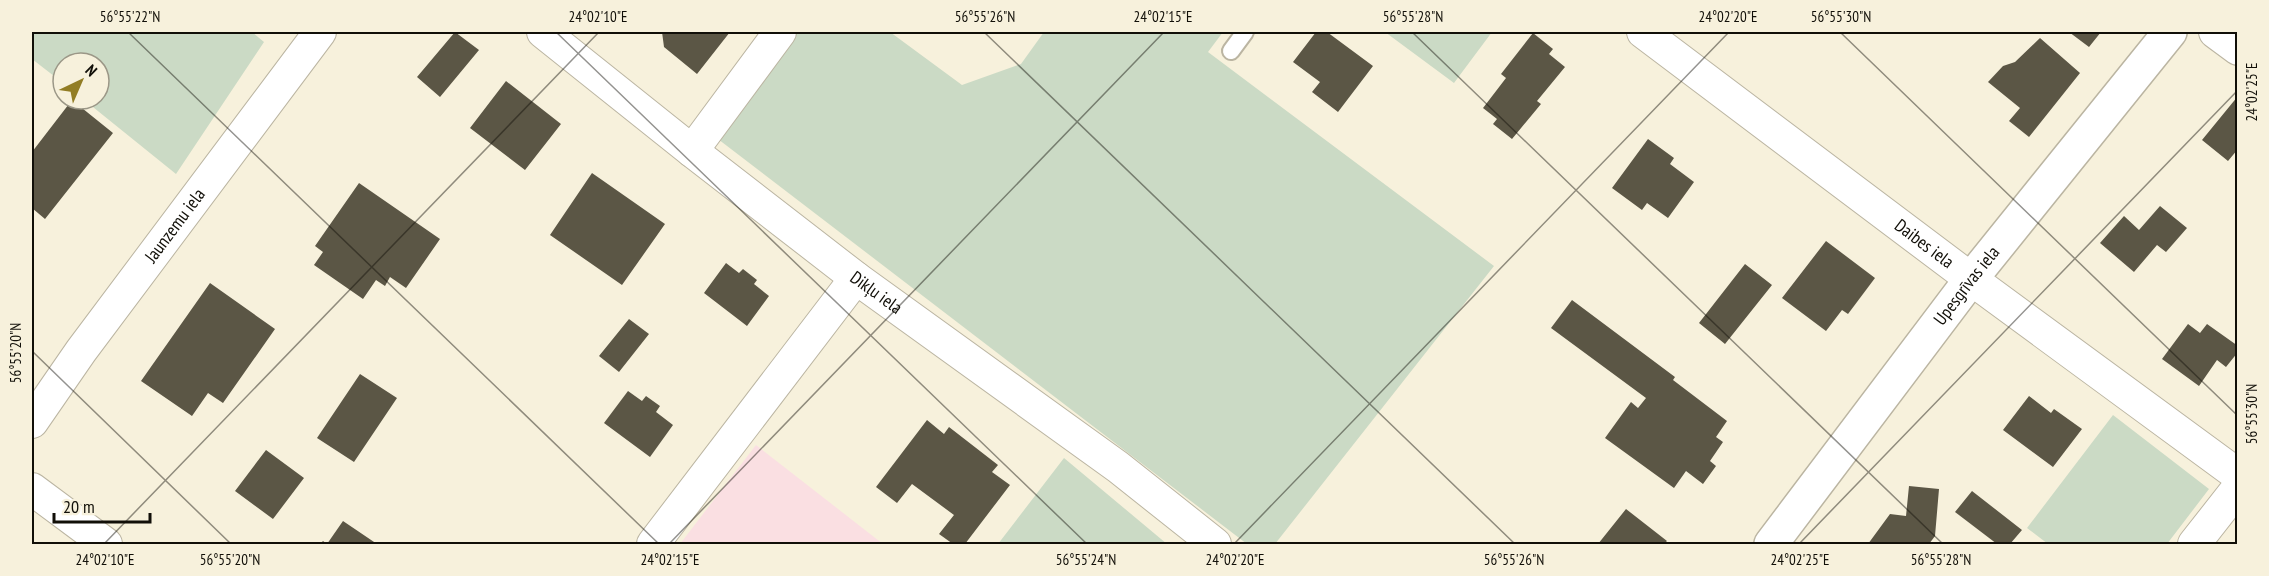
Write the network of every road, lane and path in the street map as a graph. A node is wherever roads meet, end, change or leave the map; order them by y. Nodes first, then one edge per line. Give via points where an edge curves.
1 (320, 32) edge
2 (543, 32) edge
3 (780, 32) edge
4 (1245, 32) edge
5 (1643, 32) edge
6 (2170, 32) edge
7 (2215, 32) edge
8 (2238, 49) edge
9 (1231, 51) dead end
10 (692, 151) junction
11 (856, 278) junction
12 (1971, 279) junction
13 (32, 422) edge
14 (2238, 474) edge
15 (2238, 488) edge
16 (32, 489) edge
17 (106, 544) edge
18 (653, 544) edge
19 (1215, 544) edge
20 (1770, 544) edge
21 (2194, 544) edge

1 - 13 street, Jaunzemu iela
2 - 10 street, Dikļu iela
3 - 10 street
4 - 9 lane
5 - 12 street, Daibes iela
6 - 12 street, Upesgrīvas iela
7 - 8 street
10 - 11 street, Dikļu iela
11 - 18 street
11 - 19 street, Dikļu iela via 1118,467
12 - 14 street, Daibes iela
12 - 20 street, Upesgrīvas iela
15 - 21 street
16 - 17 street

